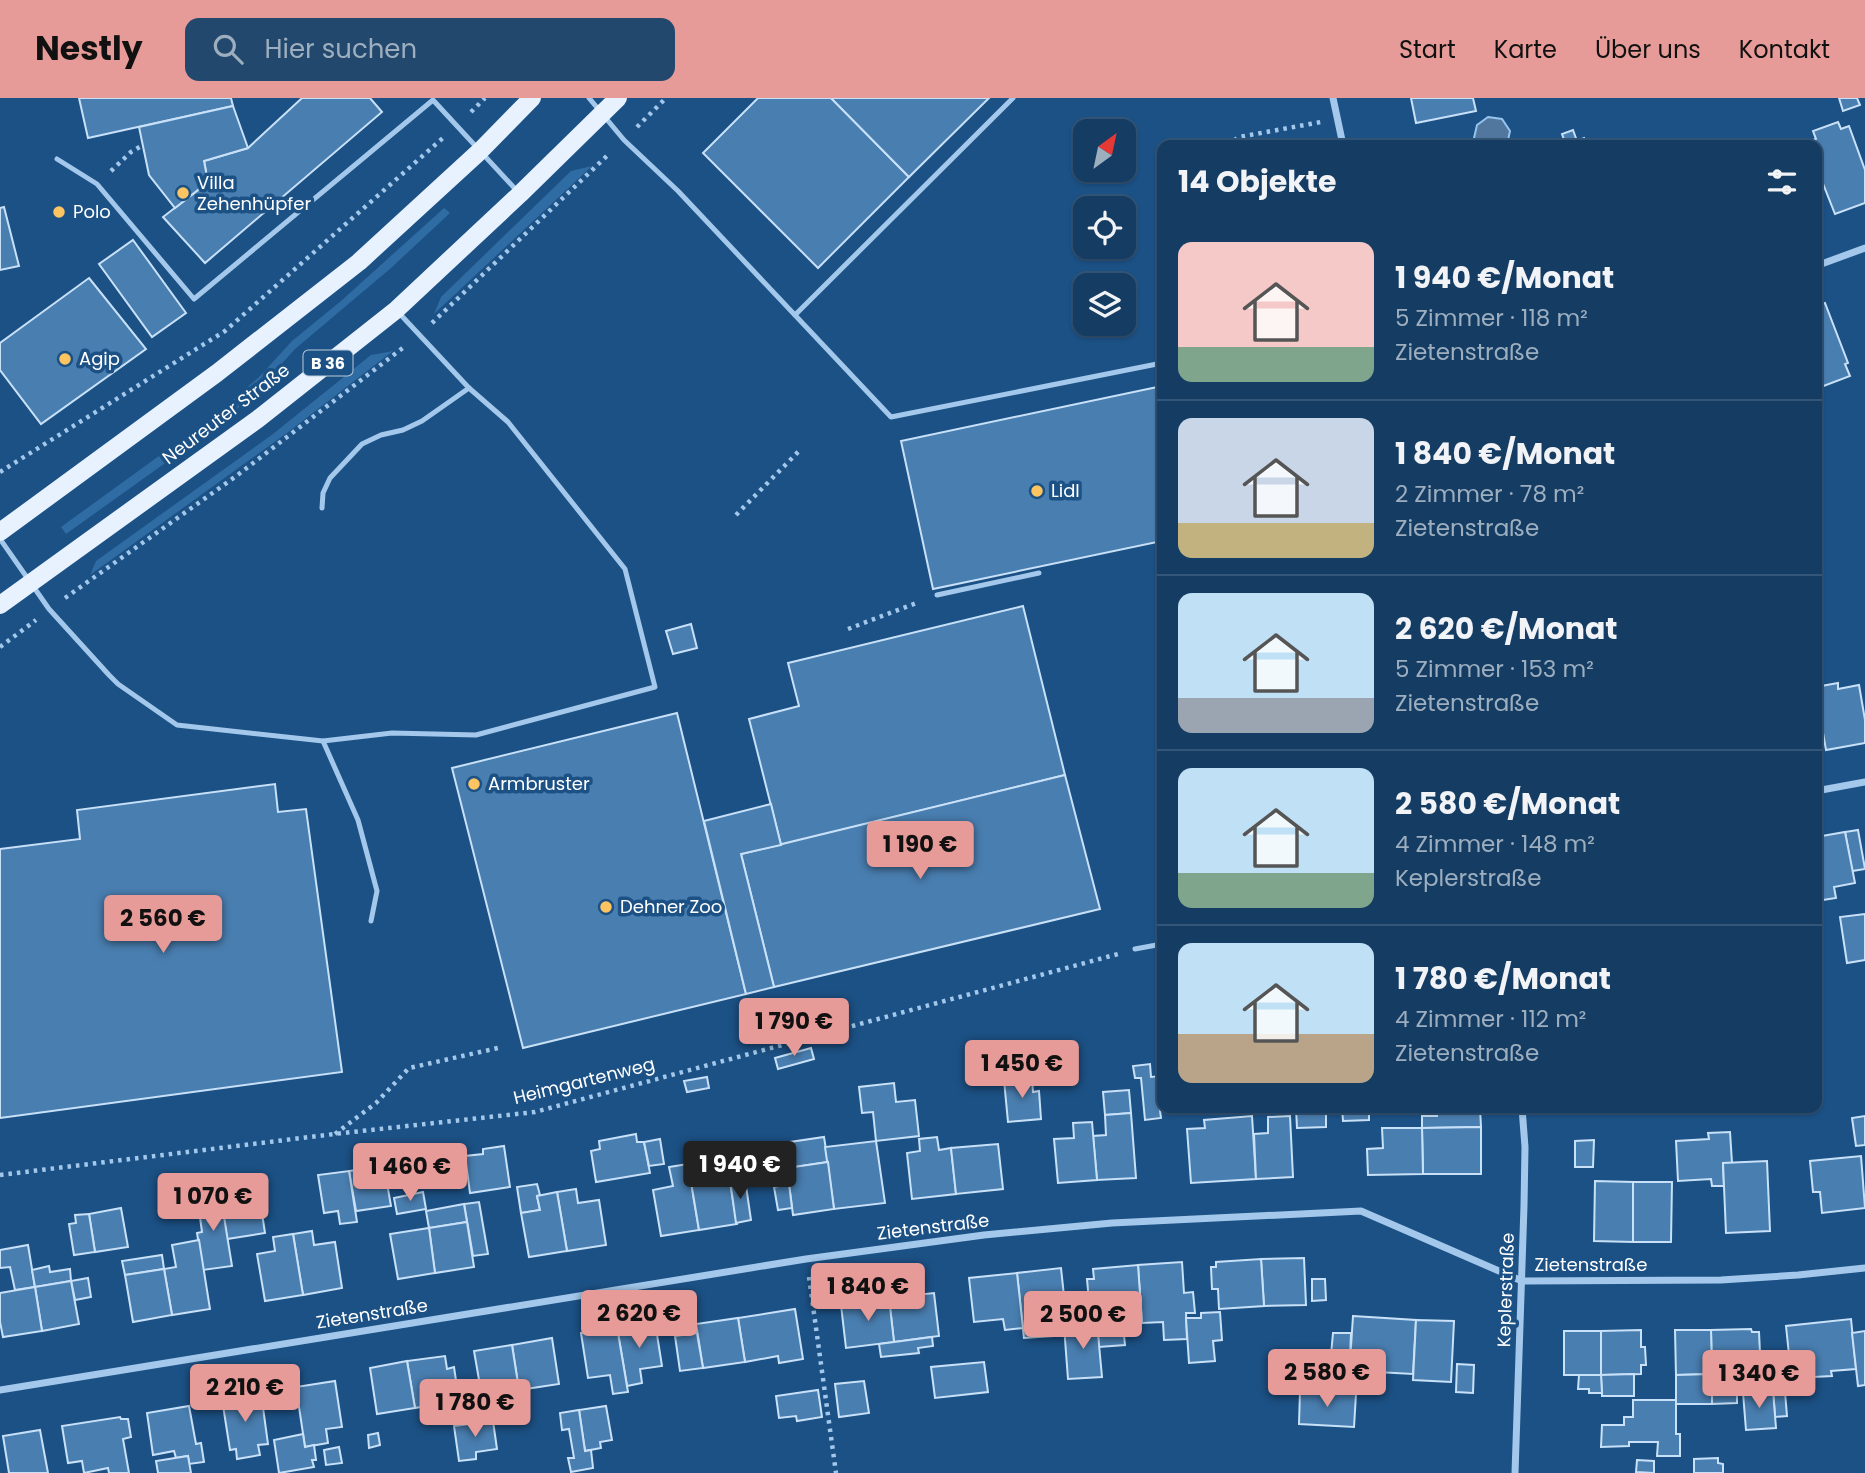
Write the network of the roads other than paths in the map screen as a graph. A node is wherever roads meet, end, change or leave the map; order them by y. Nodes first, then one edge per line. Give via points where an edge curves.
1 (532, 98) edge
2 (589, 98) edge
3 (618, 98) edge
4 (1013, 98) edge
5 (1333, 98) edge
6 (432, 99) edge
7 (603, 114) junction
8 (1342, 140) edge
9 (480, 150) junction
10 (57, 159) dead end
11 (520, 194) junction
12 (1865, 248) edge
13 (1822, 264) edge
14 (396, 310) junction
15 (795, 315) junction
16 (1157, 364) edge
17 (469, 387) junction
18 (322, 508) dead end
19 (0, 532) edge
20 (0, 539) edge
21 (1039, 573) dead end
22 (30, 583) junction
23 (937, 595) road end
24 (0, 605) edge
25 (323, 741) junction
26 (1865, 782) edge
27 (1822, 790) edge
28 (371, 921) dead end
29 (1157, 945) edge
30 (1135, 950) road end
31 (1522, 1113) edge
32 (1865, 1268) edge
33 (1522, 1281) junction
34 (0, 1390) edge
35 (1515, 1473) edge

1 - 9 main road
2 - 7 lane
3 - 7 main road, Neureuter Straße / B 36
4 - 15 lane
5 - 8 street
6 - 9 lane
6 - 10 lane via 194,299 97,184
7 - 11 main road, Neureuter Straße / B 36
7 - 15 lane
9 - 11 lane
9 - 19 main road via 359,262
11 - 14 main road, Neureuter Straße / B 36
12 - 13 street
14 - 17 lane
14 - 22 main road, Neureuter Straße / B 36 via 257,419
15 - 16 lane via 891,417
17 - 18 lane via 422,421 362,444 330,478
17 - 25 lane via 508,422 625,569 654,687 475,735 392,733
20 - 22 lane
21 - 23 lane
22 - 24 main road, Neureuter Straße / B 36
22 - 25 lane via 118,684 177,725
25 - 28 lane via 358,820 374,879 377,891
26 - 27 street
29 - 30 lane
31 - 33 street, Keplerstraße
32 - 33 street, Zietenstraße via 1721,1280
33 - 34 street, Zietenstraße via 1361,1211 1112,1223 806,1259
33 - 35 street, Keplerstraße

